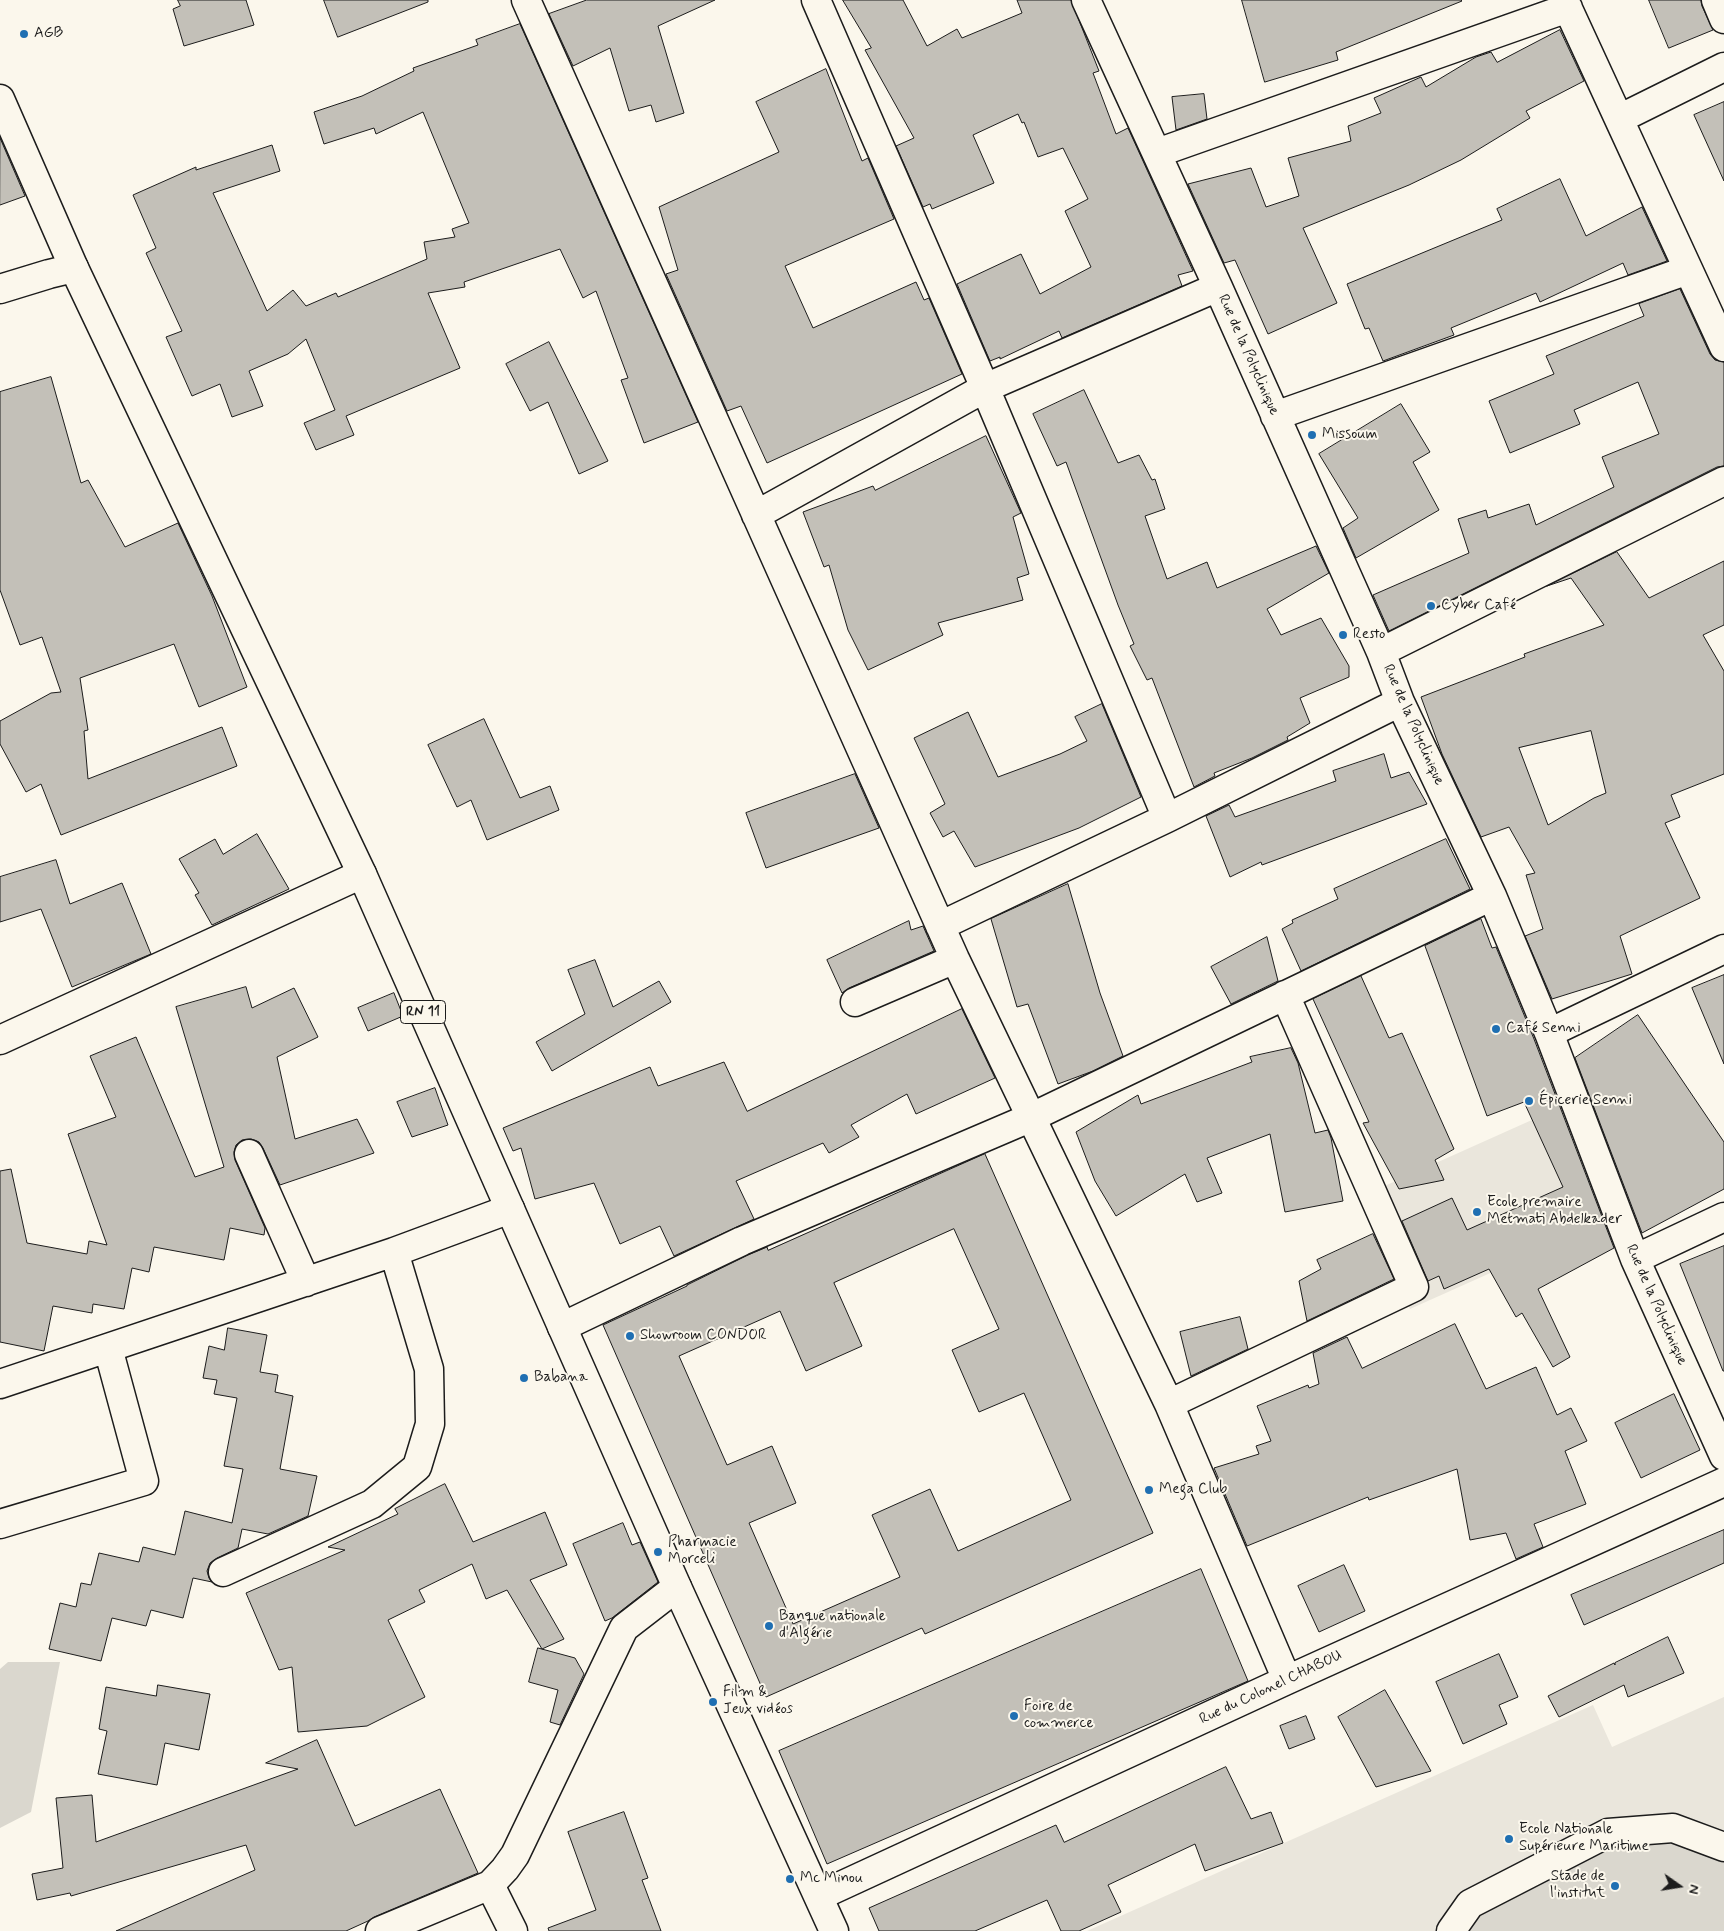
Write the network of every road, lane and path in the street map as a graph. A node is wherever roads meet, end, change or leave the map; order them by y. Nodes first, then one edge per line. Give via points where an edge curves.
1 (526, 0) edge
2 (816, 0) edge
3 (1086, 0) edge
4 (1716, 0) edge
5 (1566, 4) edge
6 (1724, 19) edge
7 (1724, 67) edge
8 (0, 99) edge
9 (1619, 120) junction
10 (1157, 153) junction
11 (74, 268) junction
12 (1688, 270) junction
13 (1218, 287) junction
14 (0, 289) edge
15 (1724, 348) edge
16 (984, 388) junction
17 (1275, 416) junction
18 (1724, 481) edge
19 (756, 515) junction
20 (1381, 652) junction
21 (1400, 702) junction
22 (1167, 818) junction
23 (362, 874) junction
24 (1492, 896) junction
25 (940, 926) junction
26 (1724, 950) edge
27 (955, 959) junction
28 (1285, 995) junction
29 (855, 1002) dead end
30 (1549, 1032) junction
31 (0, 1040) edge
32 (1032, 1117) junction
33 (249, 1154) dead end
34 (510, 1209) junction
35 (1724, 1217) edge
36 (394, 1252) junction
37 (1635, 1259) junction
38 (306, 1282) junction
39 (562, 1327) junction
40 (108, 1348) junction
41 (0, 1384) edge
42 (1169, 1404) junction
43 (1724, 1456) edge
44 (1724, 1482) edge
45 (0, 1524) edge
46 (223, 1572) dead end
47 (676, 1587) junction
48 (1287, 1680) junction
49 (1724, 1847) edge
50 (490, 1885) junction
51 (819, 1896) junction
52 (380, 1931) edge
53 (512, 1931) edge
54 (834, 1931) edge
55 (1451, 1931) edge

1 - 19 street
2 - 16 street
3 - 10 street, Rue de la Polyclinique
4 - 6 street
5 - 9 street
5 - 10 street
7 - 9 street
8 - 11 street, RN 11
9 - 12 street
10 - 13 street, Rue de la Polyclinique
11 - 14 street
11 - 23 street, RN 11
12 - 15 street
12 - 17 street
13 - 16 street
13 - 17 street, Rue de la Polyclinique
16 - 19 street
16 - 22 street
17 - 20 street, Rue de la Polyclinique
18 - 20 street
19 - 25 street
20 - 21 street, Rue de la Polyclinique
21 - 22 street
21 - 24 street, Rue de la Polyclinique
22 - 25 street
23 - 31 street
23 - 34 street, RN 11
24 - 28 street
24 - 30 street, Rue de la Polyclinique
25 - 27 street
26 - 30 street
27 - 29 street
27 - 32 street
28 - 32 street
28 - 42 street via 1414,1287
30 - 37 street, Rue de la Polyclinique
32 - 39 street via 742,1241
32 - 42 street
33 - 38 street
34 - 36 street
34 - 39 street, RN 11
35 - 37 street
36 - 38 street
36 - 46 street via 429,1370 430,1424 417,1467 372,1504
37 - 43 street, Rue de la Polyclinique
38 - 40 street
39 - 47 street, RN 11
40 - 41 street
40 - 45 street via 144,1481
42 - 48 street
44 - 48 street, Rue du Colonel CHABOU
47 - 50 street via 624,1628 515,1854
47 - 51 street, RN 11
48 - 51 street, Rue du Colonel CHABOU
49 - 55 street via 1673,1828 1608,1833 1470,1904
50 - 52 street
50 - 53 street
51 - 54 street, RN 11

